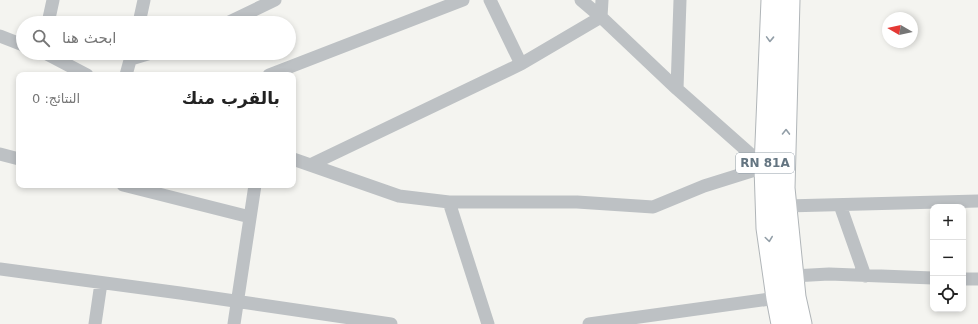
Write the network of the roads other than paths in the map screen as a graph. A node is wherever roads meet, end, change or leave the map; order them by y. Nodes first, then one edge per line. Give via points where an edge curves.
1 (53, 0) edge
2 (144, 0) edge
3 (275, 0) edge
4 (463, 0) edge
5 (490, 0) edge
6 (581, 0) edge
7 (602, 0) edge
8 (680, 0) edge
9 (772, 0) edge
10 (788, 0) edge
11 (50, 16) edge
12 (141, 16) edge
13 (242, 16) edge
14 (601, 17) junction
15 (0, 36) edge
16 (16, 42) edge
17 (58, 60) edge
18 (131, 60) edge
19 (521, 64) junction
20 (81, 72) edge
21 (127, 72) edge
22 (277, 72) edge
23 (678, 89) junction
24 (0, 154) edge
25 (16, 158) edge
26 (296, 161) edge
27 (310, 165) junction
28 (765, 167) junction
29 (135, 188) edge
30 (255, 188) edge
31 (978, 201) edge
32 (449, 202) junction
33 (840, 205) junction
34 (776, 208) junction
35 (250, 217) junction
36 (0, 269) edge
37 (793, 276) junction
38 (865, 276) junction
39 (930, 278) edge
40 (966, 279) edge
41 (978, 279) edge
42 (101, 283) junction
43 (777, 298) junction
44 (238, 302) junction
45 (320, 314) junction
46 (95, 324) edge
47 (234, 324) edge
48 (330, 324) edge
49 (391, 324) edge
50 (488, 324) edge
51 (589, 324) edge
52 (782, 324) edge
53 (801, 324) edge

1 - 11 street
2 - 12 street
3 - 13 street
4 - 22 street
5 - 19 street
6 - 14 street
7 - 14 street
8 - 23 street
9 -> 28 main road, RN 81A
34 -> 10 main road, RN 81A via 784,188
14 - 19 street
14 - 23 street
15 - 16 street
17 - 20 street
18 - 21 street
19 - 27 street
23 - 28 street
24 - 25 street
26 - 27 street
27 - 32 street via 399,196
28 - 32 street via 704,186 653,207 577,202
28 - 34 main road, RN 81A
29 - 35 street
30 - 35 street
31 - 33 street
32 - 50 street
33 - 34 street
33 - 38 street
34 - 37 main road, RN 81A
34 -> 43 main road, RN 81A via 767,228
35 - 44 street
36 - 42 street
37 - 38 street
37 - 53 main road, RN 81A
38 - 39 street
40 - 41 street
42 - 44 street
42 - 46 street
43 - 51 street
43 - 52 main road, RN 81A
44 - 45 street
44 - 47 street
45 - 48 street
45 - 49 street

